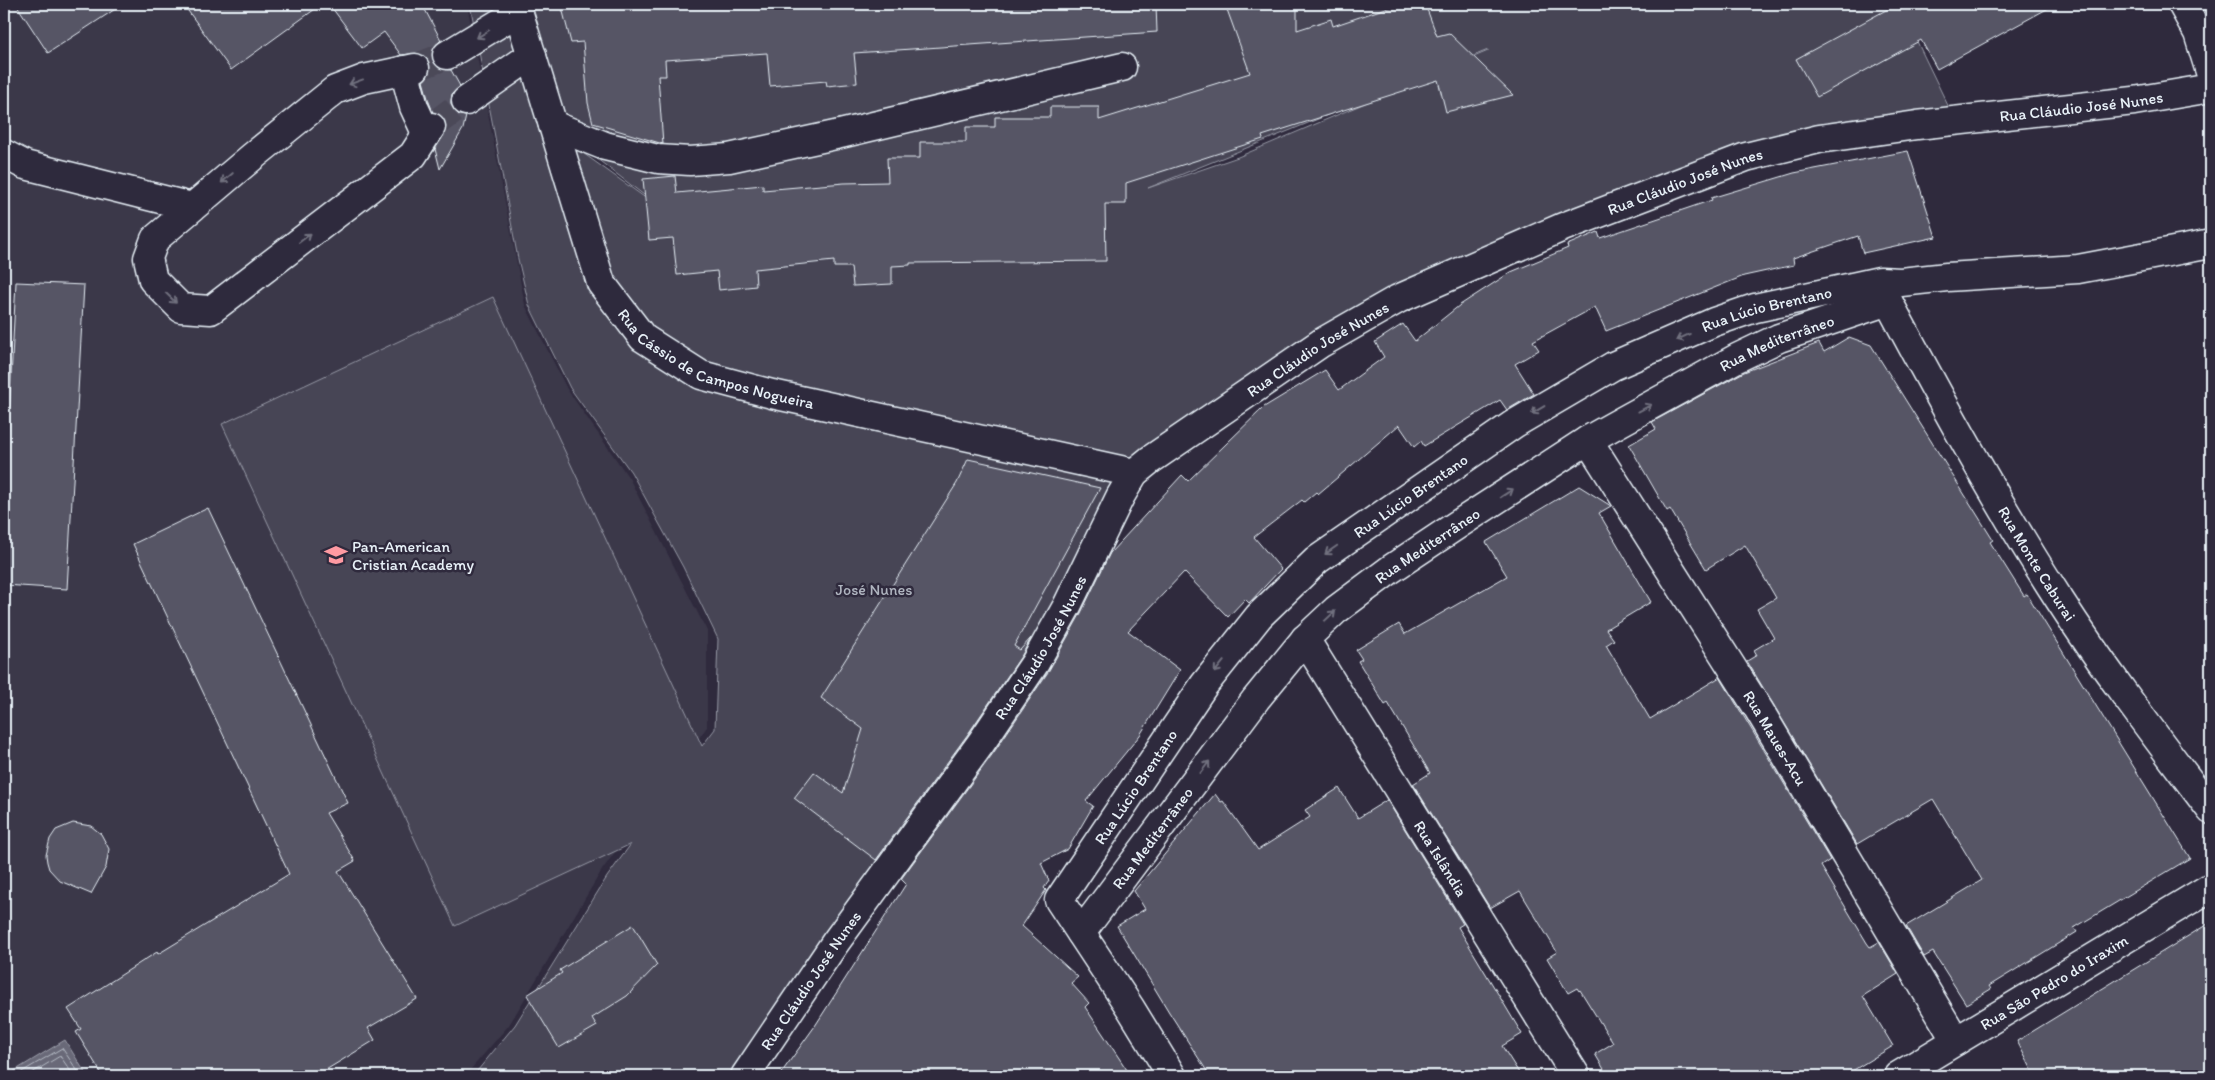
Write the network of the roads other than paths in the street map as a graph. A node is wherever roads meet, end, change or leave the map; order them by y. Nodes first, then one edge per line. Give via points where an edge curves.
1 (2182, 4) edge
2 (517, 8) edge
3 (447, 55) tunnel mouth
4 (532, 55) junction
5 (1122, 66) dead end
6 (2211, 75) edge
7 (2211, 88) edge
8 (466, 101) tunnel mouth
9 (553, 125) junction
10 (4, 154) edge
11 (192, 207) junction
12 (2211, 244) edge
13 (1890, 288) junction
14 (1588, 440) junction
15 (1134, 472) junction
16 (1305, 639) junction
17 (2211, 810) edge
18 (2211, 887) edge
19 (1081, 933) junction
20 (1956, 1041) junction
21 (745, 1076) edge
22 (1172, 1076) edge
23 (1576, 1076) edge
24 (1898, 1076) edge

1 - 6 street via 2198,33
2 -> 3 street
2 - 4 street, Rua Cássio de Campos Nogueira
4 - 8 street
4 - 9 street, Rua Cássio de Campos Nogueira
5 - 9 street via 729,158 690,161 658,158 605,146
7 - 15 street, Rua Cláudio José Nunes via 2134,101 1941,121 1819,139 1712,169 1563,227 1398,299 1321,343
9 - 15 street, Rua Cássio de Campos Nogueira via 601,283 643,338 701,375 772,394
10 - 11 street via 25,165
11 -> 11 street via 155,239 148,258 153,280 181,308 211,310 405,161 423,141 428,130 414,106 409,69 364,79 335,90
12 - 13 street, Rua Lúcio Brentano via 2078,269 1947,277
14 -> 13 street, Rua Mediterrâneo via 1737,358
13 - 17 street, Rua Monte Caburai via 1952,419 2059,599
13 -> 19 street, Rua Lúcio Brentano via 1755,308 1714,322 1613,366 1514,424 1317,560 1259,616 1204,685 1059,900
16 -> 14 street, Rua Mediterrâneo via 1336,610 1391,569
14 - 20 street, Rua Maues-Acu via 1759,710
15 - 21 street, Rua Cláudio José Nunes via 1035,663 981,743 835,943
19 -> 16 street, Rua Mediterrâneo via 1256,699
16 - 23 street, Rua Islândia
18 - 20 street, Rua São Pedro do Iraxim
19 - 22 street
20 - 24 street, Rua São Pedro do Iraxim

